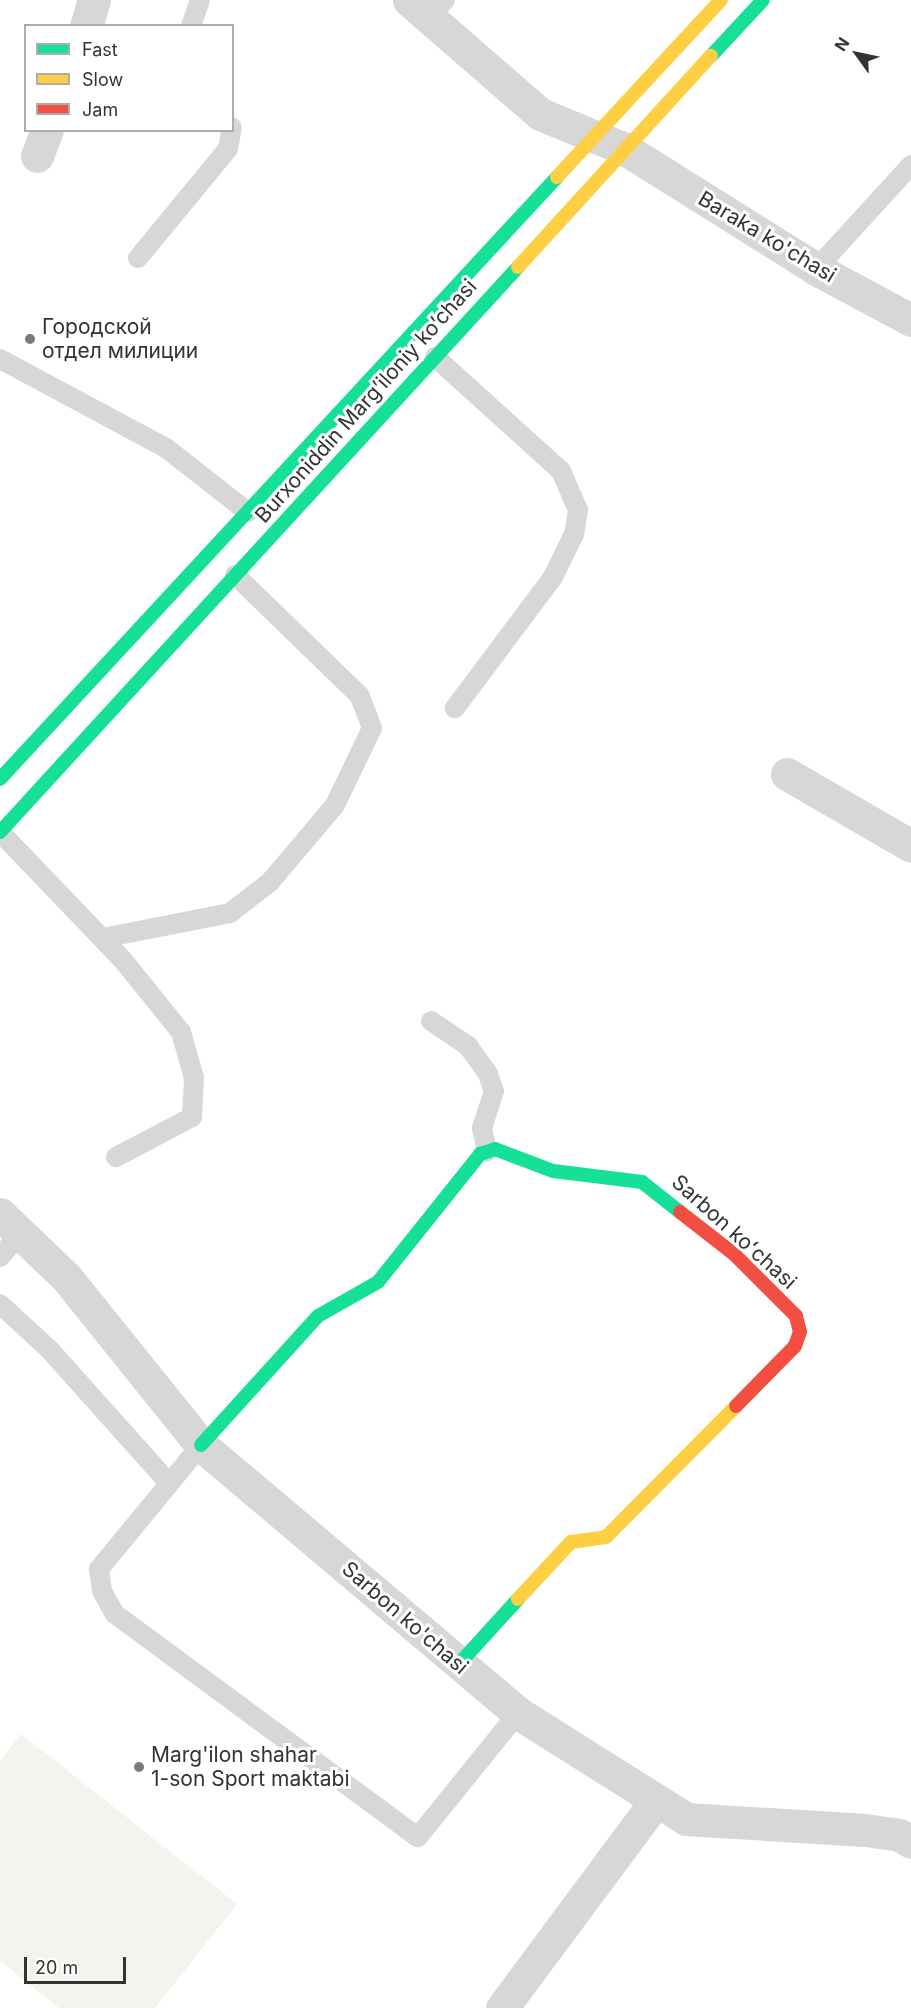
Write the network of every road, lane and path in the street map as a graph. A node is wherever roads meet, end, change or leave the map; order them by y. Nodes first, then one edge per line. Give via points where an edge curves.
1 (94, 0) edge
2 (200, 0) edge
3 (721, 0) edge
4 (763, 0) edge
5 (428, 5) edge
6 (87, 24) edge
7 (192, 24) edge
8 (231, 132) edge
9 (595, 137) junction
10 (625, 149) junction
11 (911, 165) edge
12 (138, 258) dead end
13 (816, 269) junction
14 (911, 320) edge
15 (1, 357) edge
16 (435, 357) junction
17 (248, 512) junction
18 (235, 575) junction
19 (455, 708) dead end
20 (787, 774) dead end
21 (0, 779) edge
22 (0, 832) edge
23 (911, 846) edge
24 (103, 938) junction
25 (431, 1021) dead end
26 (487, 1151) junction
27 (116, 1156) dead end
28 (7, 1235) edge
29 (0, 1304) edge
30 (201, 1445) junction
31 (168, 1482) junction
32 (458, 1665) junction
33 (518, 1713) junction
34 (656, 1802) junction
35 (907, 1833) edge
36 (502, 2008) edge

1 - 6 street
2 - 7 lane
3 - 9 main road, Burxoniddin Marg’iloniy ko’chasi
4 - 10 main road, Burxoniddin Marg’iloniy ko’chasi
5 - 9 street, Baraka ko'chasi via 526,105
8 - 12 lane via 228,149
9 - 10 street, Baraka ko'chasi
9 - 17 main road, Burxoniddin Marg’iloniy ko’chasi
10 - 13 street, Baraka ko'chasi
10 - 16 main road, Burxoniddin Marg’iloniy ko’chasi
11 - 13 lane
13 - 14 street, Baraka ko'chasi
15 - 17 lane via 166,448
16 - 18 main road, Burxoniddin Marg’iloniy ko’chasi
16 - 19 lane via 555,464 572,488 578,510 574,534 553,577
17 - 21 main road, Burxoniddin Marg’iloniy ko’chasi
18 - 22 main road, Burxoniddin Marg’iloniy ko’chasi
18 - 24 lane via 360,696 372,728 335,805 270,882 230,913
20 - 23 street
22 - 24 lane
24 - 27 lane via 168,1012 181,1032 194,1078 192,1117
25 - 26 lane via 468,1046 488,1074 494,1091 483,1128
26 - 30 main road via 480,1154 378,1282 318,1316
26 - 32 main road, Sarbon koʻchasi via 553,1171 642,1182 656,1189 735,1255 796,1316 800,1332 795,1346 606,1537 571,1542
28 - 30 street, Sarbon ko'chasi via 66,1277
29 - 31 lane via 49,1349
30 - 31 lane
30 - 32 street, Sarbon ko'chasi
31 - 33 lane via 99,1569 102,1591 115,1614 401,1828 418,1838 428,1831
32 - 33 street, Sarbon ko'chasi
33 - 34 street, Sarbon ko'chasi
34 - 35 street, Sarbon ko'chasi via 687,1819
34 - 36 street

